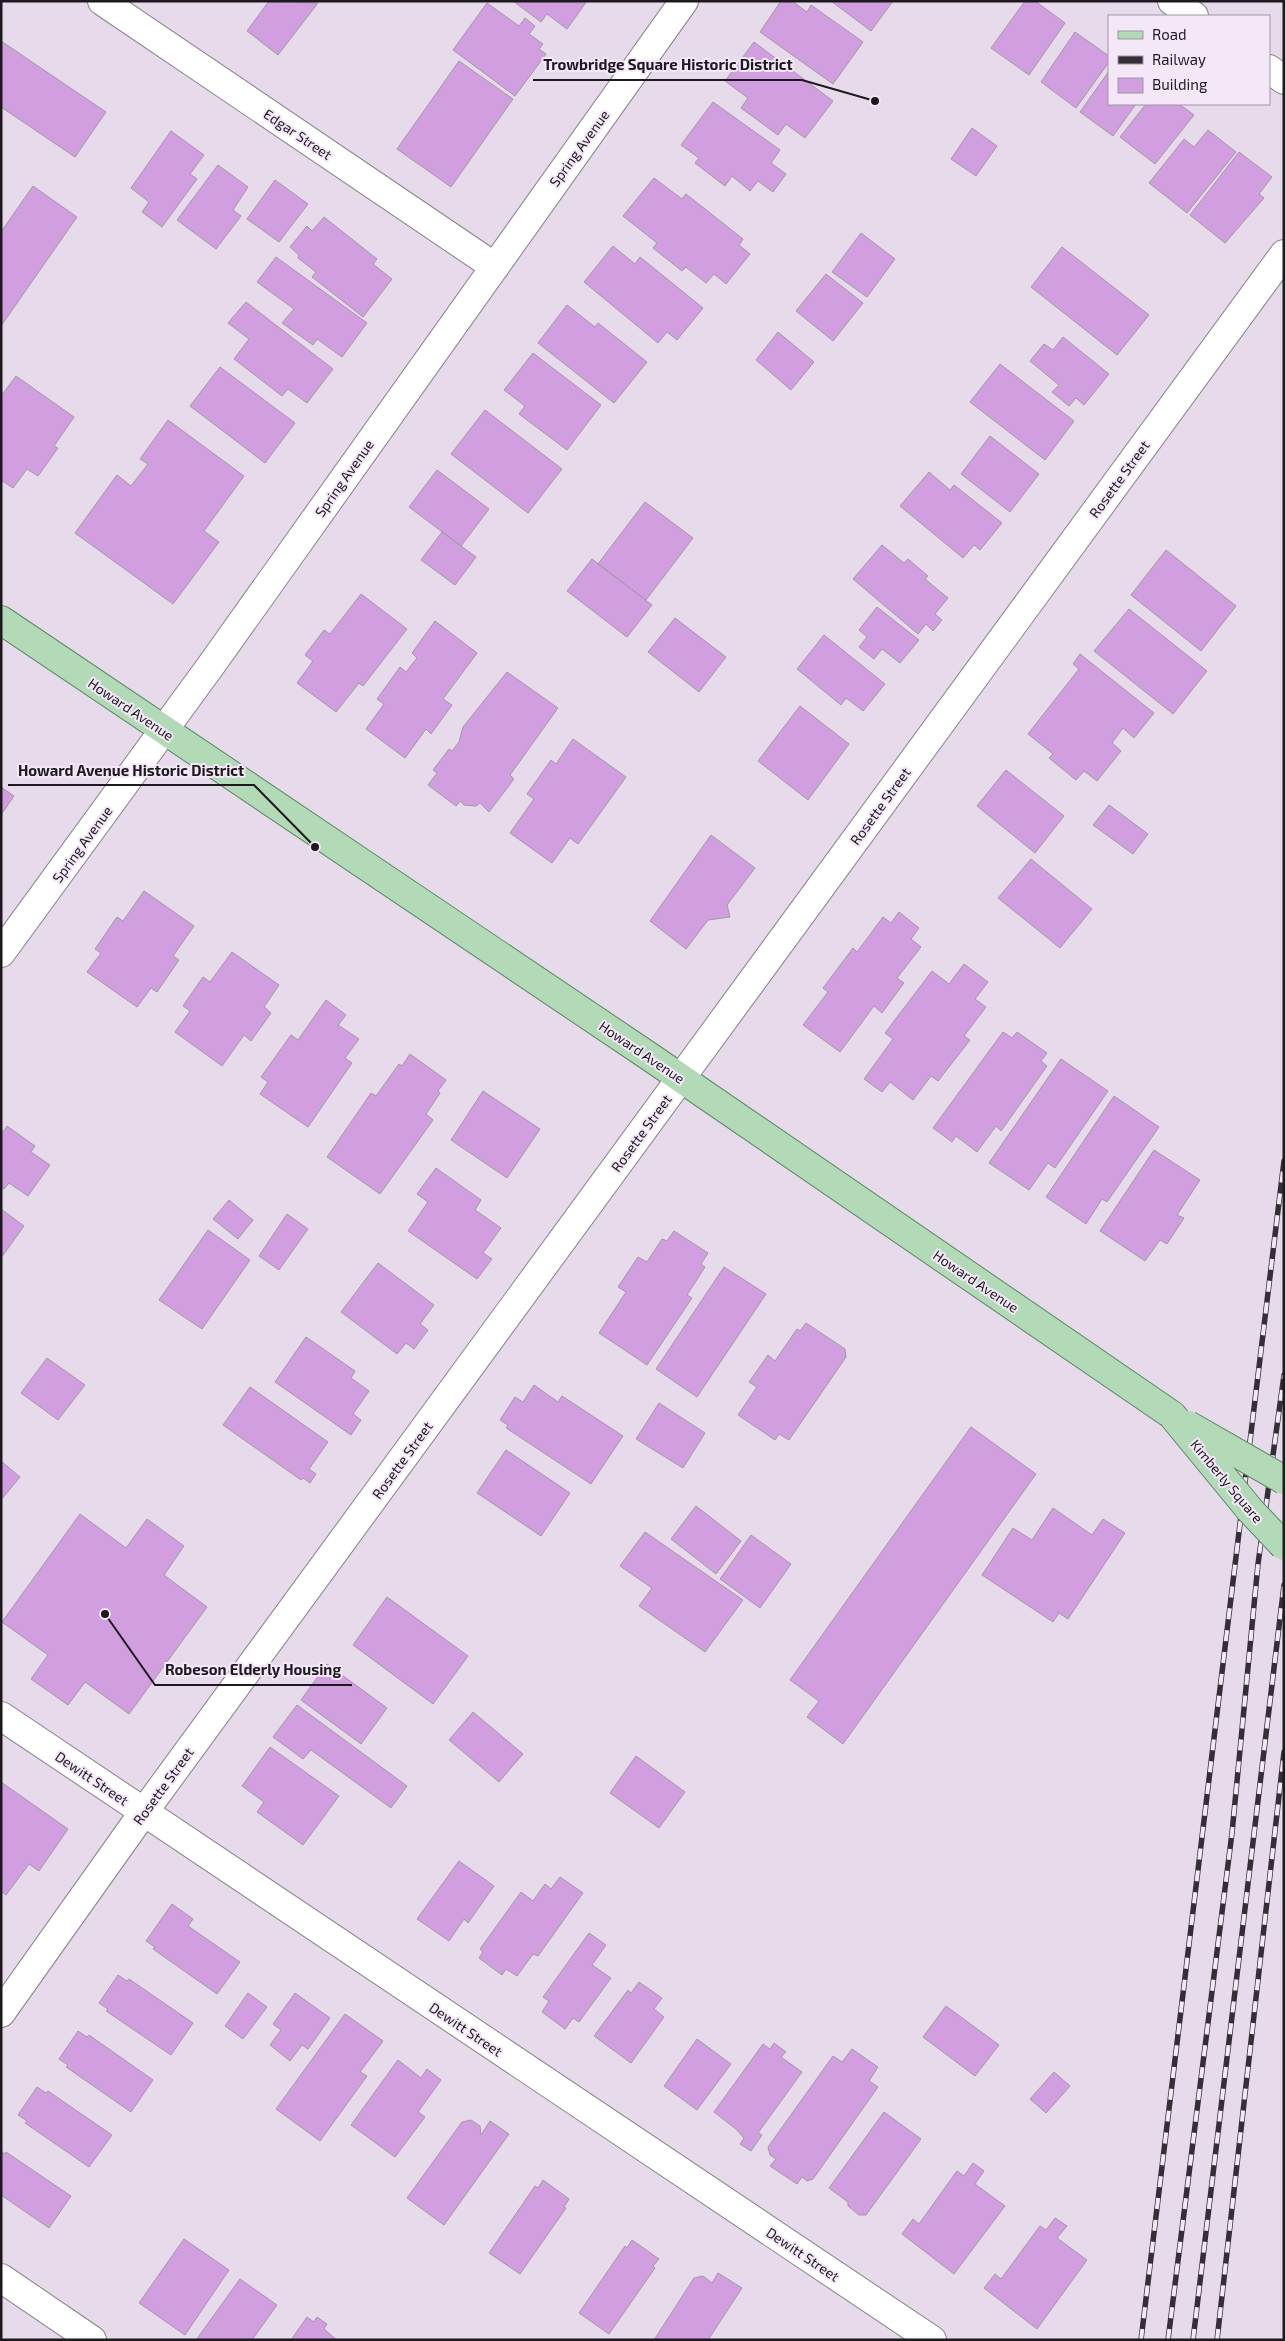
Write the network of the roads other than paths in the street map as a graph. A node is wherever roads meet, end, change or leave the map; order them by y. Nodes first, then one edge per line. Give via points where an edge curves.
1 (102, 1) edge
2 (684, 1) edge
3 (1172, 1) edge
4 (1193, 15) edge
5 (1270, 70) edge
6 (1284, 80) edge
7 (1284, 254) edge
8 (494, 267) junction
9 (1, 620) edge
10 (164, 732) junction
11 (1, 953) edge
12 (681, 1078) junction
13 (1172, 1415) junction
14 (1284, 1480) edge
15 (1284, 1546) edge
16 (1, 1716) edge
17 (143, 1813) junction
18 (1, 2013) edge
19 (1, 2278) edge
20 (92, 2340) edge
21 (932, 2340) edge

1 - 8 street, Edgar Street
2 - 8 street, Spring Avenue
3 - 4 street
5 - 6 street
7 - 12 street, Rosette Street
8 - 10 street, Spring Avenue
9 - 10 main road, Howard Avenue
10 - 11 street, Spring Avenue
10 - 12 main road, Howard Avenue
12 - 13 main road, Howard Avenue
12 - 17 street, Rosette Street
13 - 14 main road, Howard Avenue, bridge
13 - 15 main road, Kimberly Square, bridge
16 - 17 street, Dewitt Street
17 - 18 street, Rosette Street
17 - 21 street, Dewitt Street
19 - 20 street

